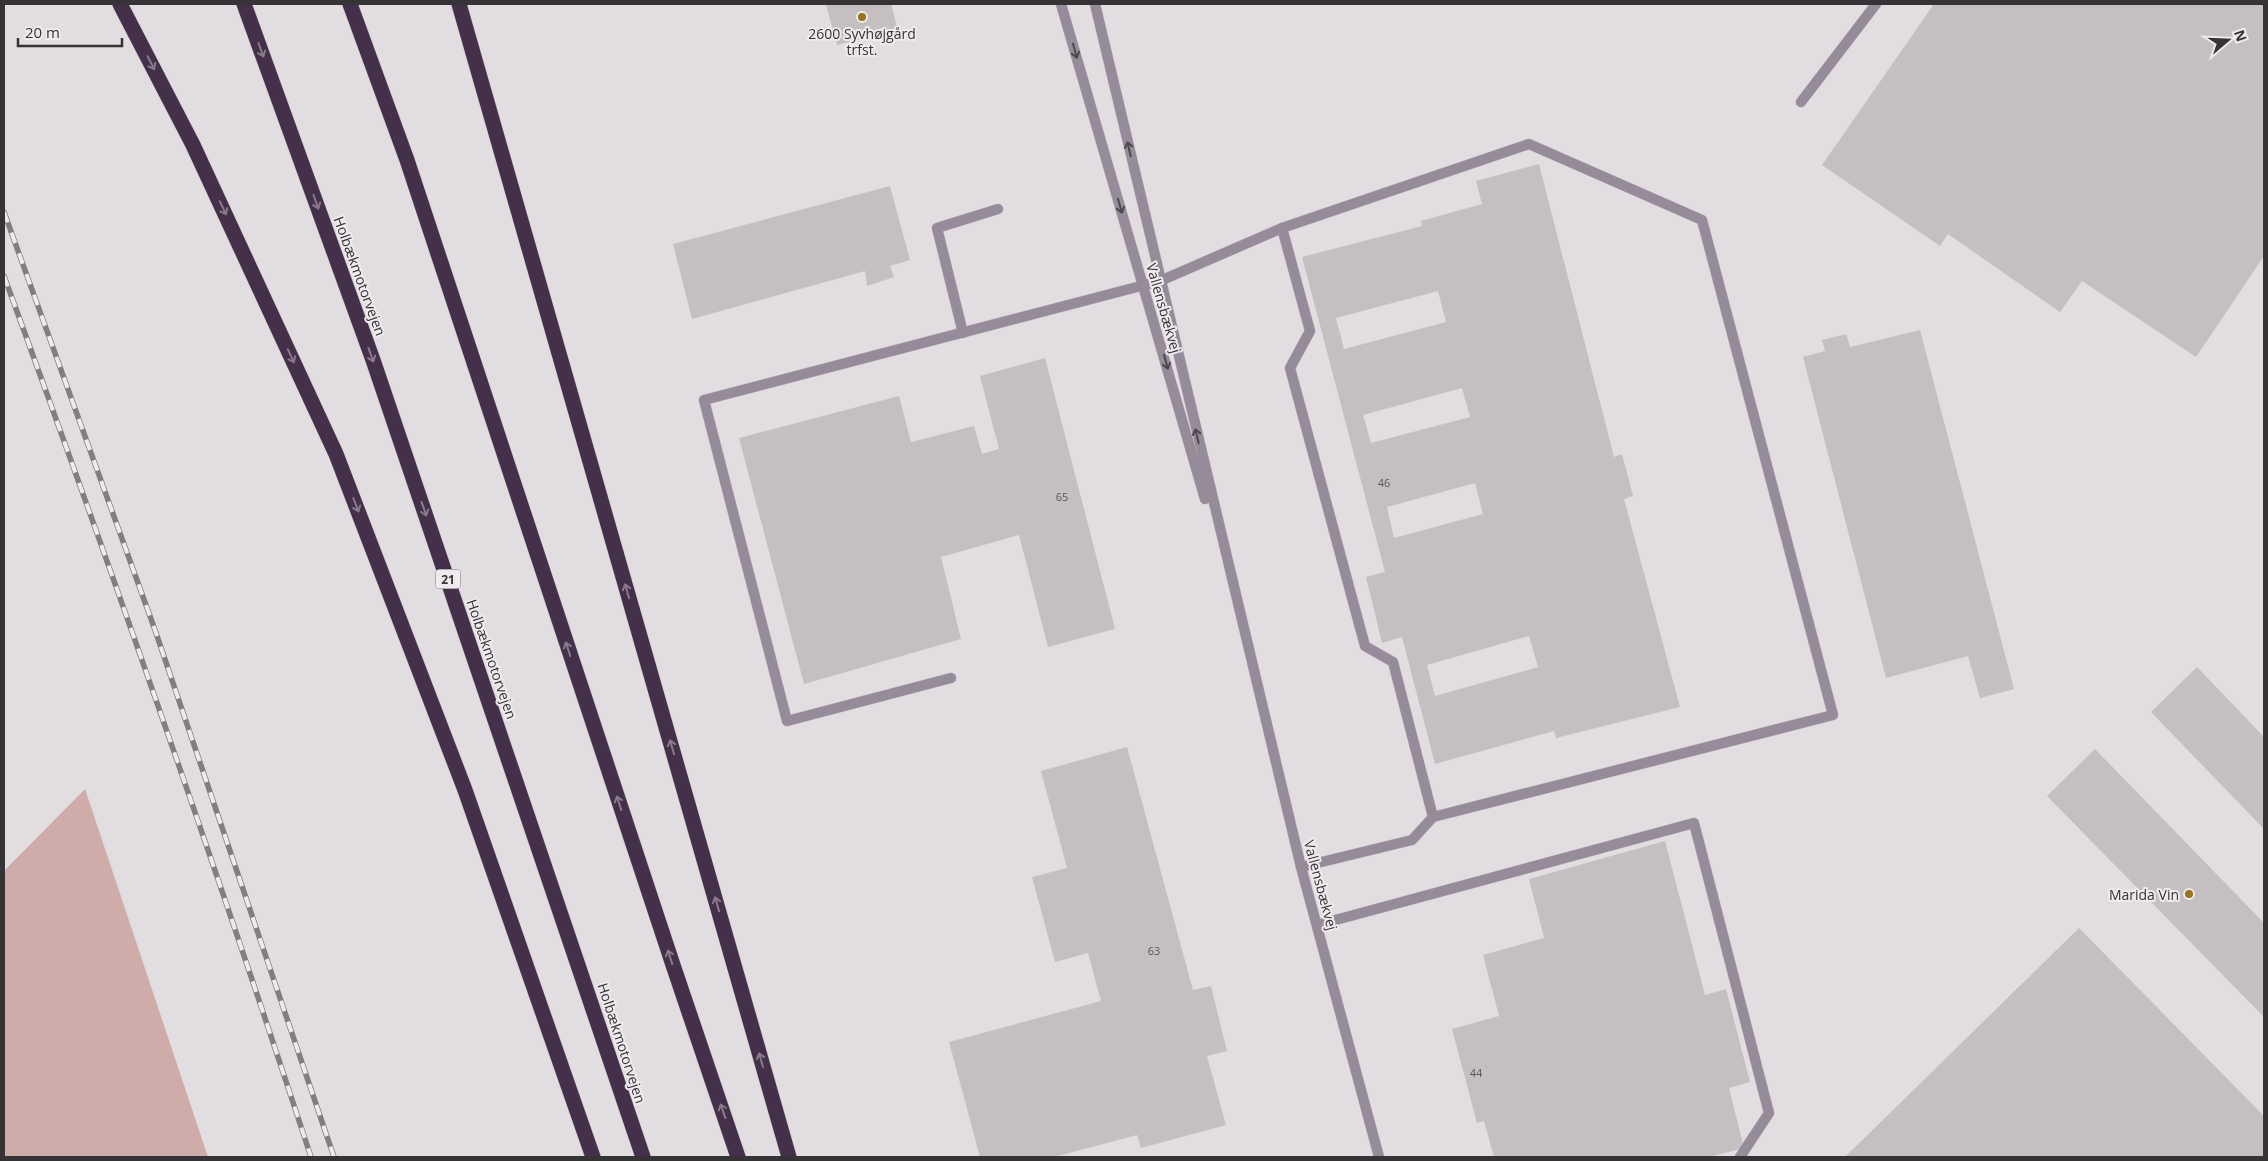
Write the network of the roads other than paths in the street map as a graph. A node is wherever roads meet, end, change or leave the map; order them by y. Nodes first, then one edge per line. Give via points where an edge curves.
1 (120, 4) edge
2 (244, 4) edge
3 (350, 4) edge
4 (459, 4) edge
5 (1061, 4) edge
6 (1095, 4) edge
7 (1874, 5) edge
8 (1802, 102) dead end
9 (998, 210) dead end
10 (1282, 228) junction
11 (1160, 281) junction
12 (1143, 286) junction
13 (963, 333) junction
14 (1240, 620) junction
15 (951, 678) dead end
16 (1434, 817) junction
17 (1301, 867) junction
18 (1317, 925) junction
19 (592, 1157) edge
20 (643, 1157) edge
21 (738, 1157) edge
22 (789, 1157) edge
23 (1379, 1157) edge
24 (1740, 1157) edge

1 -> 19 highway via 194,145 336,454 465,790
2 -> 20 highway, Holbækmotorvejen / 21 via 379,378
21 -> 3 highway via 407,160
22 -> 4 highway
5 -> 12 street, Vallensbækvej
11 -> 6 street, Vallensbækvej
7 - 8 street
9 - 13 street via 937,228
10 - 11 street
10 - 16 street via 1310,331 1290,368 1365,646 1393,662
10 - 16 street via 1528,144 1702,220 1833,715
11 - 12 street
14 -> 11 street, Vallensbækvej
12 - 13 street
12 -> 14 street, Vallensbækvej
13 - 15 street via 704,400 787,721
14 - 17 street, Vallensbækvej
16 - 17 street via 1412,840
17 - 18 street, Vallensbækvej
18 - 23 street, Vallensbækvej
18 - 24 street via 1694,823 1769,1113

